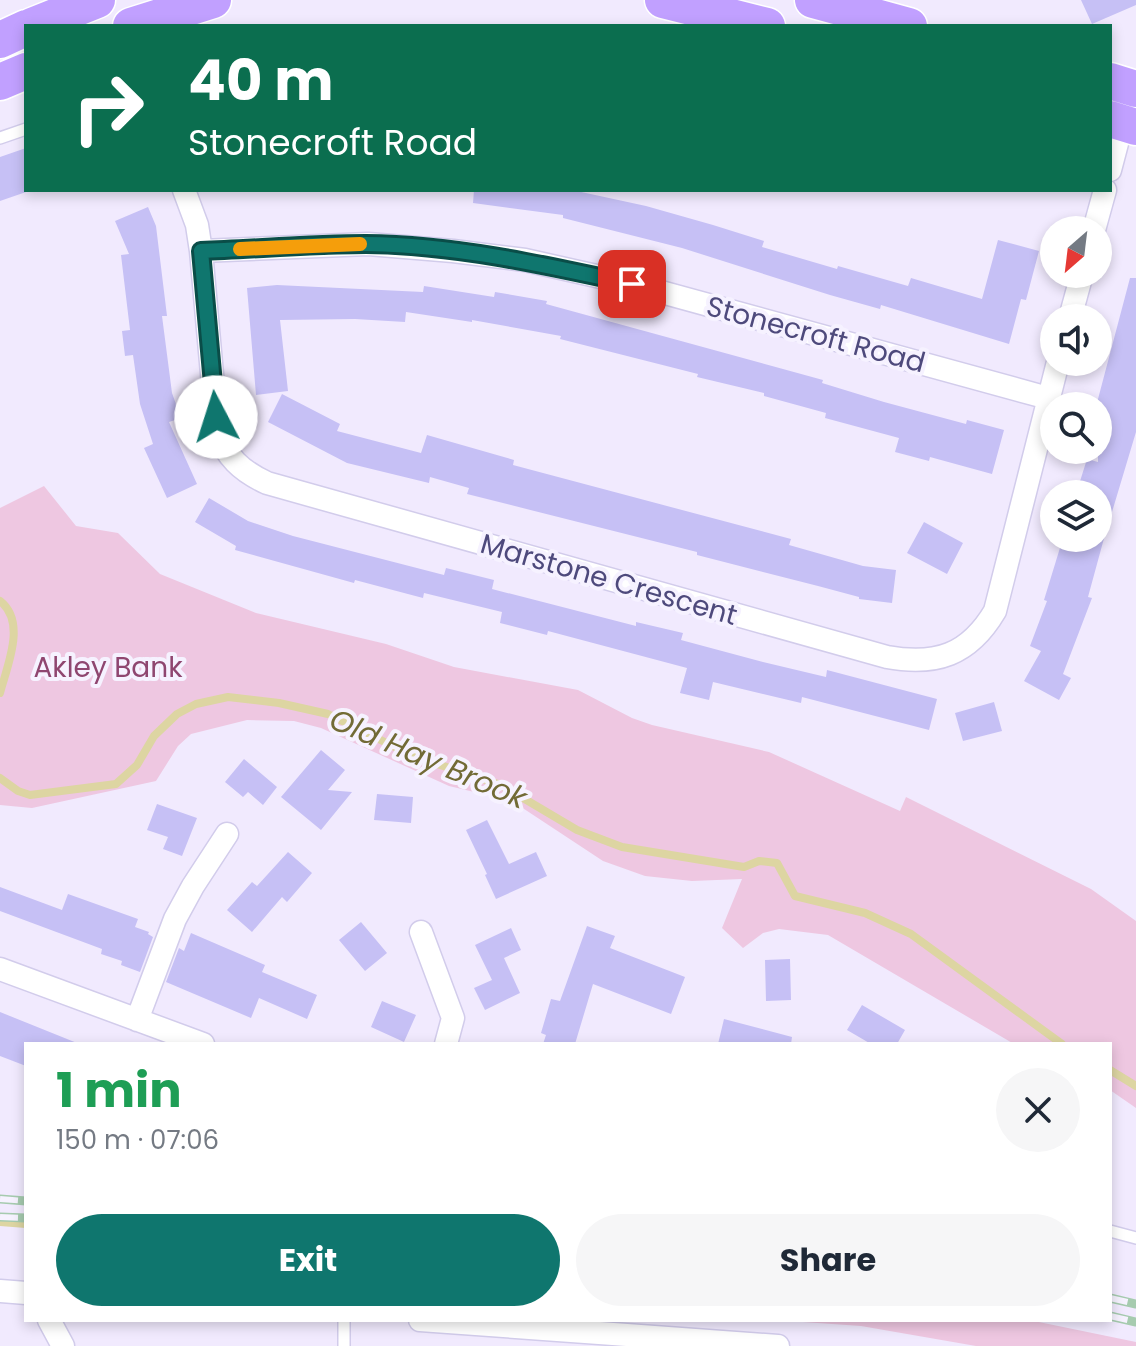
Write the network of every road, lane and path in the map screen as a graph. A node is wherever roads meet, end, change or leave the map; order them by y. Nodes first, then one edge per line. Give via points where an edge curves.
1 (97, 0) edge
2 (213, 0) edge
3 (663, 0) edge
4 (813, 0) edge
5 (37, 24) edge
6 (137, 24) edge
7 (759, 24) edge
8 (902, 24) edge
9 (24, 29) edge
10 (0, 40) edge
11 (24, 72) edge
12 (0, 82) edge
13 (1126, 86) edge
14 (1123, 123) edge
15 (24, 130) edge
16 (0, 138) edge
17 (1112, 163) edge
18 (185, 192) edge
19 (1104, 192) edge
20 (1098, 216) edge
21 (201, 251) junction
22 (1040, 396) edge
23 (1040, 430) edge
24 (227, 834) dead end
25 (421, 932) dead end
26 (0, 969) edge
27 (137, 1020) junction
28 (198, 1042) edge
29 (447, 1042) edge
30 (1112, 1232) edge
31 (1136, 1238) edge
32 (0, 1291) edge
33 (24, 1293) edge
34 (50, 1322) edge
35 (344, 1322) edge
36 (448, 1322) edge
37 (63, 1346) edge
38 (344, 1346) edge
39 (778, 1346) edge

1 - 5 main road
2 - 6 main road
3 - 7 main road
4 - 8 main road
9 - 10 main road
11 - 12 main road
13 - 14 street
14 - 17 street
15 - 16 lane
18 - 21 street, Marstone Crescent
19 - 20 street
21 - 22 street, Stonecroft Road via 368,244 525,260 632,284
21 - 23 street, Marstone Crescent via 217,430 234,462 255,478 900,659 938,658 964,648 995,611
24 - 27 street via 175,919
25 - 29 street via 453,1018
26 - 27 street
27 - 28 street
30 - 31 lane
32 - 33 street
34 - 37 street
35 - 38 lane
36 - 39 street

